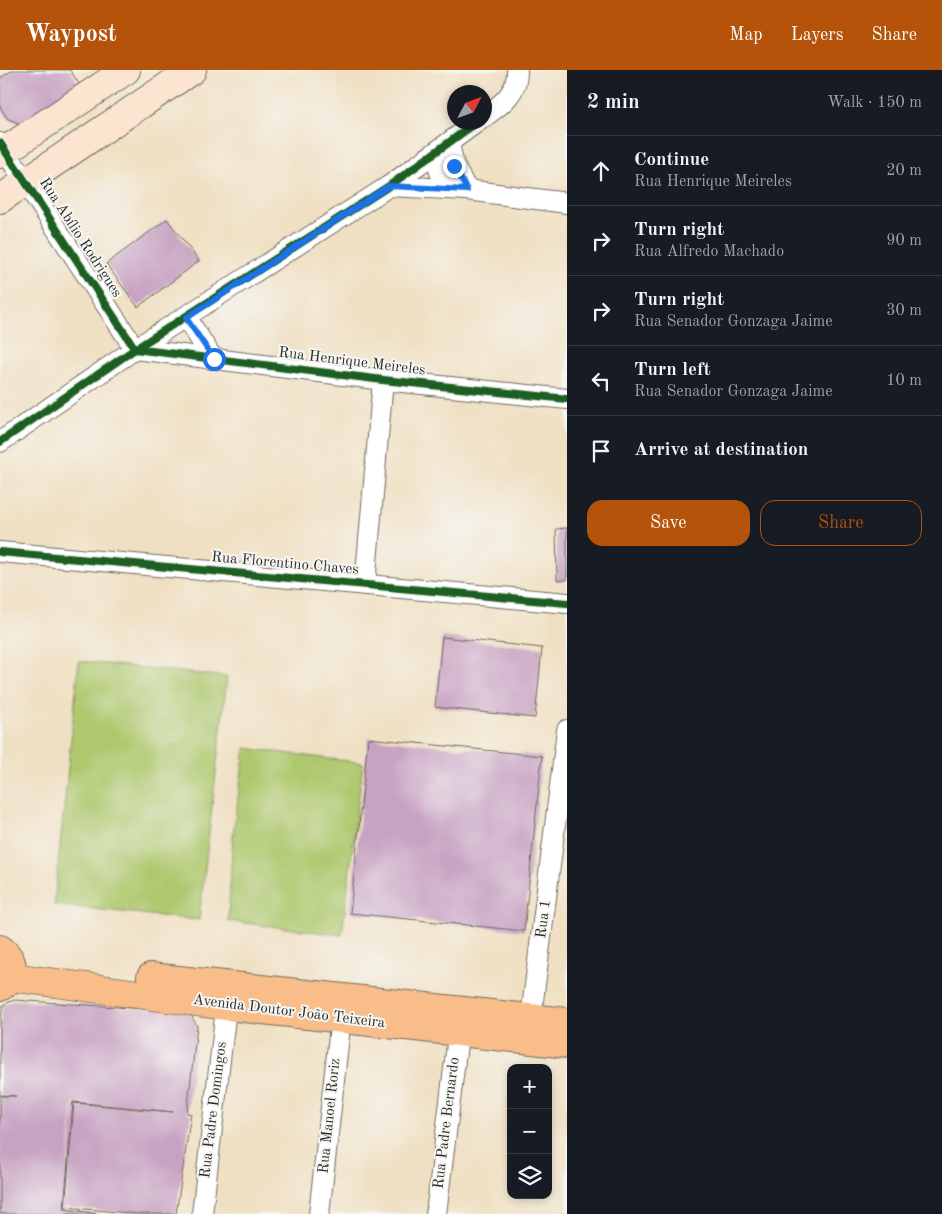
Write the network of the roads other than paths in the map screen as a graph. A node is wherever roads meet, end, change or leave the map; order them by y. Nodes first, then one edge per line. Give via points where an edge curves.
1 (126, 70) edge
2 (192, 70) edge
3 (517, 70) edge
4 (492, 111) edge
5 (468, 130) edge
6 (2, 149) edge
7 (442, 150) junction
8 (26, 181) junction
9 (389, 186) junction
10 (446, 189) junction
11 (467, 190) junction
12 (0, 199) edge
13 (567, 202) edge
14 (186, 318) junction
15 (135, 349) junction
16 (214, 359) junction
17 (383, 380) junction
18 (567, 399) edge
19 (0, 442) edge
20 (4, 555) edge
21 (365, 585) junction
22 (567, 603) edge
23 (567, 730) edge
24 (561, 828) edge
25 (6, 969) edge
26 (228, 995) junction
27 (341, 1018) junction
28 (531, 1018) junction
29 (460, 1021) junction
30 (567, 1022) edge
31 (567, 1044) edge
32 (202, 1214) edge
33 (319, 1214) edge
34 (436, 1214) edge

1 - 6 main road
2 - 8 main road
3 - 4 street via 514,88 506,100
5 - 7 street
6 - 8 street, Rua Abílio Rodrigues
7 - 9 street
7 - 10 street
7 - 11 street
8 - 12 main road
8 - 15 street, Rua Abílio Rodrigues
9 - 10 street
9 - 14 street
10 - 11 street
11 - 13 street
14 - 15 street
14 - 16 street
15 - 16 street, Rua Henrique Meireles
15 - 19 street
16 - 17 street, Rua Henrique Meireles
17 - 18 street, Rua Henrique Meireles
17 - 21 street
20 - 21 street, Rua Florentino Chaves
21 - 22 street, Rua Florentino Chaves
23 - 24 street, Rua 1
24 - 28 street, Rua 1
25 - 26 main road, Avenida Doutor João Teixeira
26 - 27 main road, Avenida Doutor João Teixeira
26 - 29 main road, Avenida Doutor João Teixeira
26 - 32 street, Rua Padre Domingos
27 - 29 main road, Avenida Doutor João Teixeira
27 - 33 street, Rua Manoel Roriz
28 - 29 main road, Avenida Doutor João Teixeira
28 - 30 main road, Avenida Doutor João Teixeira
29 - 31 main road, Avenida Doutor João Teixeira
29 - 34 street, Rua Padre Bernardo

